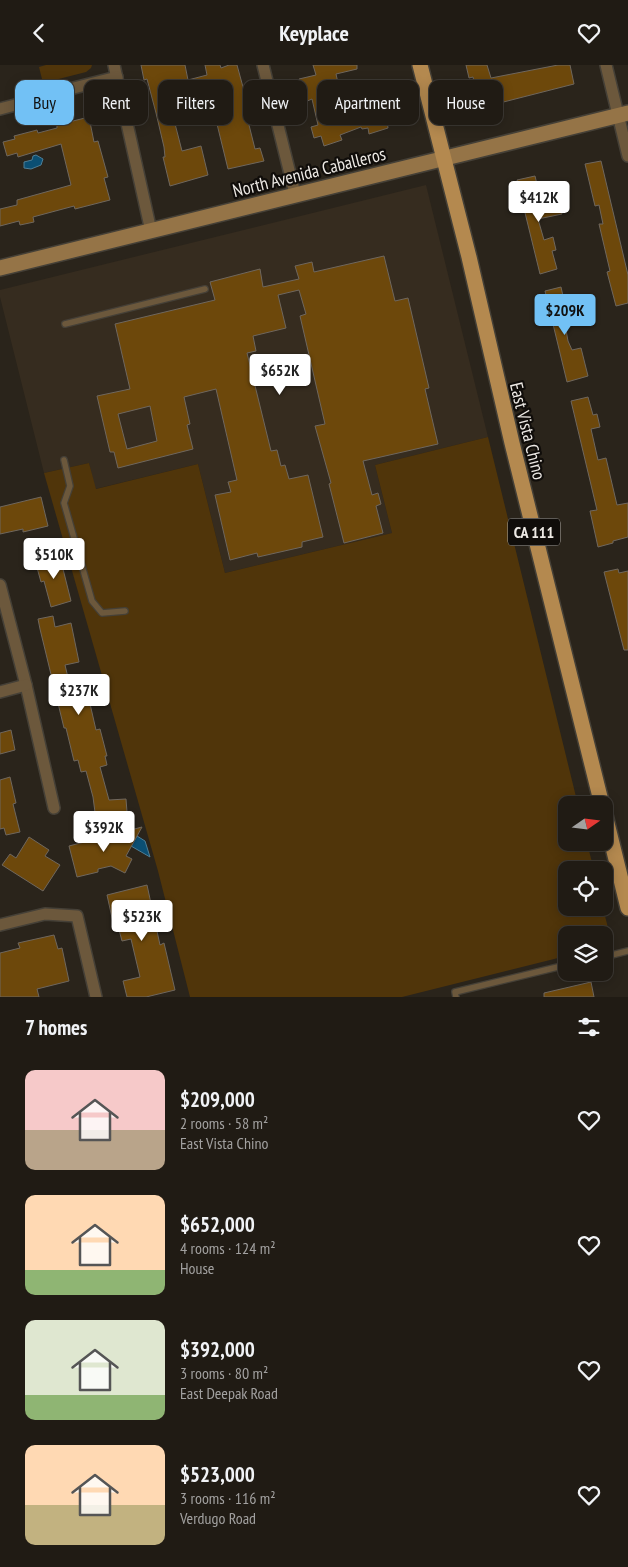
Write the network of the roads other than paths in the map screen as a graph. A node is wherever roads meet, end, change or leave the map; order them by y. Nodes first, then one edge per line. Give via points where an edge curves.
1 (114, 65) edge
2 (263, 65) edge
3 (420, 65) edge
4 (606, 65) edge
5 (117, 77) junction
6 (74, 88) edge
7 (15, 105) edge
8 (0, 109) edge
9 (623, 114) edge
10 (628, 156) edge
11 (444, 158) junction
12 (295, 194) junction
13 (151, 231) junction
14 (0, 268) edge
15 (205, 289) dead end
16 (64, 324) dead end
17 (64, 460) dead end
18 (0, 585) edge
19 (125, 611) dead end
20 (26, 685) junction
21 (0, 692) edge
22 (600, 796) edge
23 (54, 808) dead end
24 (613, 841) edge
25 (625, 881) edge
26 (628, 908) edge
27 (0, 925) edge
28 (628, 951) edge
29 (613, 955) edge
30 (558, 967) edge
31 (96, 997) edge
32 (456, 997) edge

1 - 5 street
2 - 12 street
3 - 11 main road, East Vista Chino / CA 111
4 - 9 street
5 - 6 street
5 - 13 street
7 - 8 street
9 - 10 street
9 - 11 street, North Avenida Caballeros
11 - 12 street, North Avenida Caballeros
11 - 22 main road, East Vista Chino / CA 111
12 - 13 street, North Avenida Caballeros
13 - 14 street, North Avenida Caballeros
15 - 16 lane
17 - 19 lane via 70,486 64,503 92,601 102,613
18 - 20 street
20 - 21 street
20 - 23 street
24 - 25 main road
25 - 26 main road
27 - 31 street via 45,914 77,916
28 - 29 lane
30 - 32 lane via 454,993

